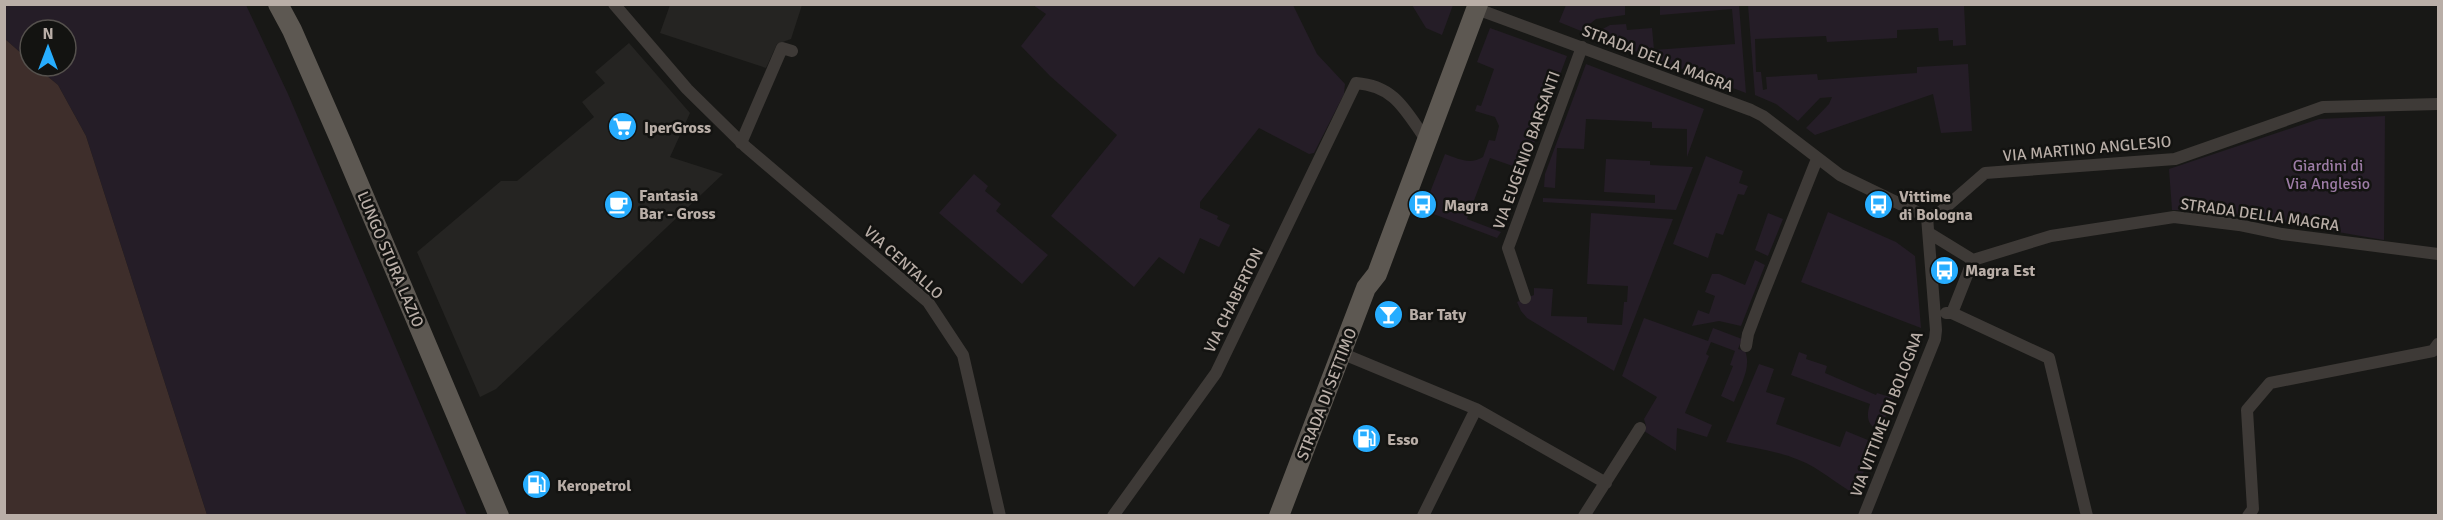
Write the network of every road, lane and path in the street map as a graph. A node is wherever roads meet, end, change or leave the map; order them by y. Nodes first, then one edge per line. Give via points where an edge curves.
1 (278, 4) edge
2 (614, 4) edge
3 (1478, 7) edge
4 (1582, 47) junction
5 (792, 51) dead end
6 (2439, 104) edge
7 (1427, 141) junction
8 (741, 143) junction
9 (1817, 159) junction
10 (1927, 217) junction
11 (1929, 233) junction
12 (2439, 254) edge
13 (1973, 260) junction
14 (1525, 298) dead end
15 (1935, 312) junction
16 (1952, 313) junction
17 (2439, 344) edge
18 (1746, 345) dead end
19 (1347, 355) junction
20 (1476, 409) junction
21 (1640, 428) dead end
22 (1606, 483) junction
23 (499, 516) edge
24 (1000, 516) edge
25 (1113, 516) edge
26 (1280, 516) edge
27 (1292, 516) edge
28 (1424, 516) edge
29 (1584, 516) edge
30 (1864, 516) edge
31 (2087, 516) edge
32 (2248, 516) edge

1 - 23 main road, LUNGO STURA LAZIO
2 - 8 street, VIA CENTALLO via 692,94
3 - 4 street, STRADA DELLA MAGRA
3 - 7 main road, STRADA DI SETTIMO
4 - 9 street, STRADA DELLA MAGRA via 1763,116
4 - 14 street, VIA EUGENIO BARSANTI via 1508,248
5 - 8 street via 782,48
6 - 10 street, VIA MARTINO ANGLESIO via 2323,107 2175,159 1985,173 1938,214
7 - 19 main road, STRADA DI SETTIMO via 1377,274 1366,288
7 - 25 street, VIA CHABERTON via 1392,94 1356,83 1216,373
8 - 24 street, VIA CENTALLO via 928,302 963,355
9 - 10 street, STRADA DELLA MAGRA via 1840,175
9 - 18 street
10 - 11 street, VIA VITTIME DI BOLOGNA
11 - 13 street
11 - 15 street, VIA VITTIME DI BOLOGNA
12 - 13 street, STRADA DELLA MAGRA via 2174,217 2051,236
13 - 16 street
15 - 16 street
15 - 30 street, VIA VITTIME DI BOLOGNA via 1935,339
16 - 31 street via 2049,358
17 - 32 street via 2433,351 2270,383 2247,410 2253,509
19 - 20 street
19 - 26 main road, STRADA DI SETTIMO
19 - 27 main road, STRADA DI SETTIMO
20 - 22 street
20 - 28 street
21 - 22 street
22 - 29 street

